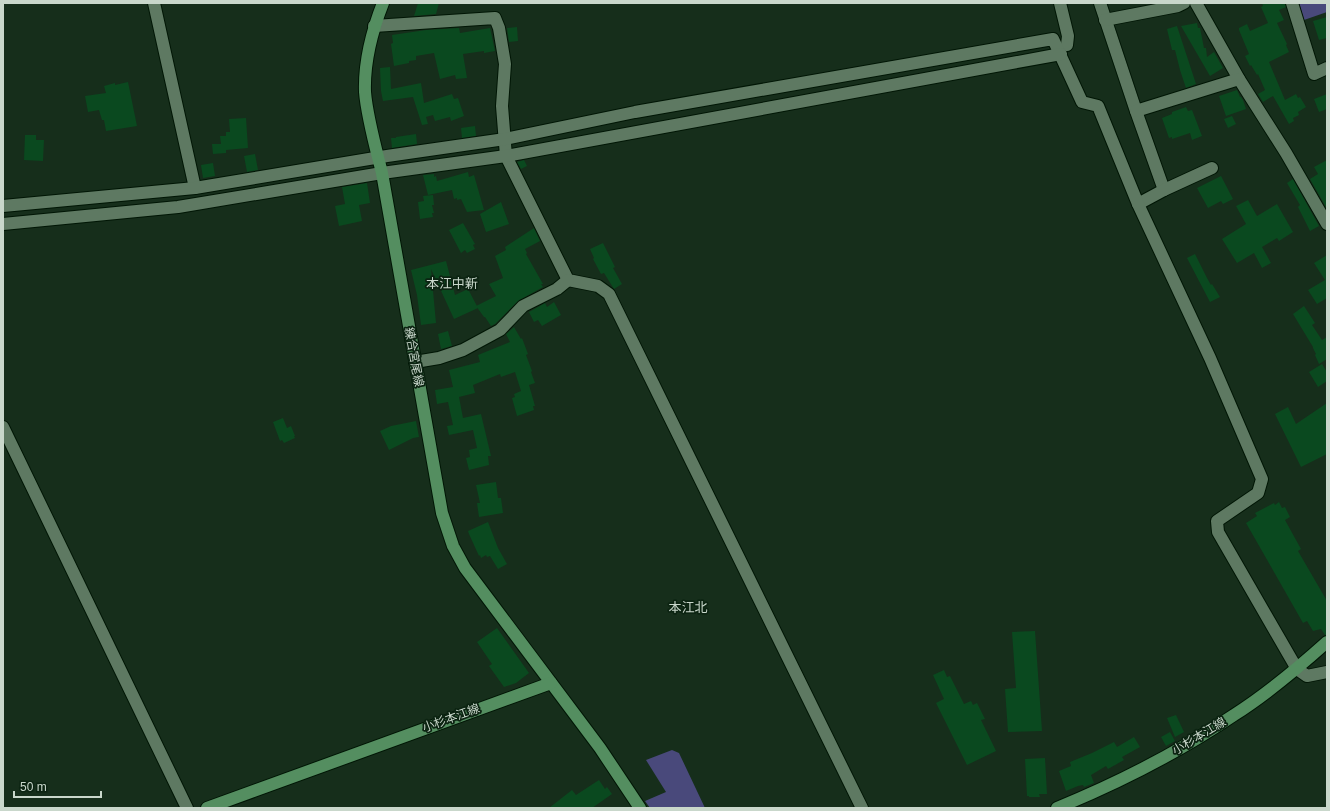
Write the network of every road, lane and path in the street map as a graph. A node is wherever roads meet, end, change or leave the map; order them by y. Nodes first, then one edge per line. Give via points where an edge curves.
1 (154, 3) edge
2 (383, 3) edge
3 (1060, 3) edge
4 (1100, 3) edge
5 (1184, 3) edge
6 (1196, 3) edge
7 (1292, 3) edge
8 (1105, 20) junction
9 (374, 26) junction
10 (1064, 50) junction
11 (1327, 68) edge
12 (1239, 79) junction
13 (1136, 111) junction
14 (505, 138) junction
15 (506, 156) junction
16 (378, 157) junction
17 (1212, 168) dead end
18 (382, 174) junction
19 (195, 188) junction
20 (1164, 190) junction
21 (1138, 204) junction
22 (3, 206) edge
23 (3, 224) edge
24 (1327, 224) edge
25 (568, 280) junction
26 (415, 362) junction
27 (3, 426) edge
28 (1327, 642) edge
29 (1297, 668) junction
30 (1327, 672) edge
31 (551, 682) junction
32 (1061, 807) edge
33 (187, 808) edge
34 (206, 808) edge
35 (640, 808) edge
36 (862, 808) edge

1 - 19 street
2 - 9 main road, 練合宮尾線
3 - 10 street via 1068,36
4 - 8 street
5 - 8 street
6 - 12 street
7 - 11 street via 1314,74
8 - 13 street
9 - 14 street via 495,18 505,64 502,106
9 - 16 main road, 練合宮尾線 via 367,62 365,92
10 - 14 street via 1054,39 635,112
10 - 15 street via 861,92
10 - 21 street via 1082,102 1098,106
12 - 13 street
12 - 24 street
13 - 20 street
14 - 15 street
14 - 16 street
15 - 18 street
15 - 25 street
16 - 18 main road, 練合宮尾線
16 - 19 street
17 - 20 street
18 - 23 street via 178,207
18 - 26 main road, 練合宮尾線
19 - 22 street
20 - 21 street
21 - 29 street via 1210,358 1262,479 1258,493 1217,522 1218,532
25 - 26 street via 557,289 523,306 500,330 463,350
25 - 36 street via 598,286 609,294
26 - 31 main road, 練合宮尾線 via 442,513 453,546 465,568
27 - 33 street
28 - 29 main road, 小杉本江線
29 - 30 street via 1307,676
29 - 32 main road, 小杉本江線 via 1235,715 1187,745 1133,774
31 - 34 main road, 小杉本江線
31 - 35 main road

